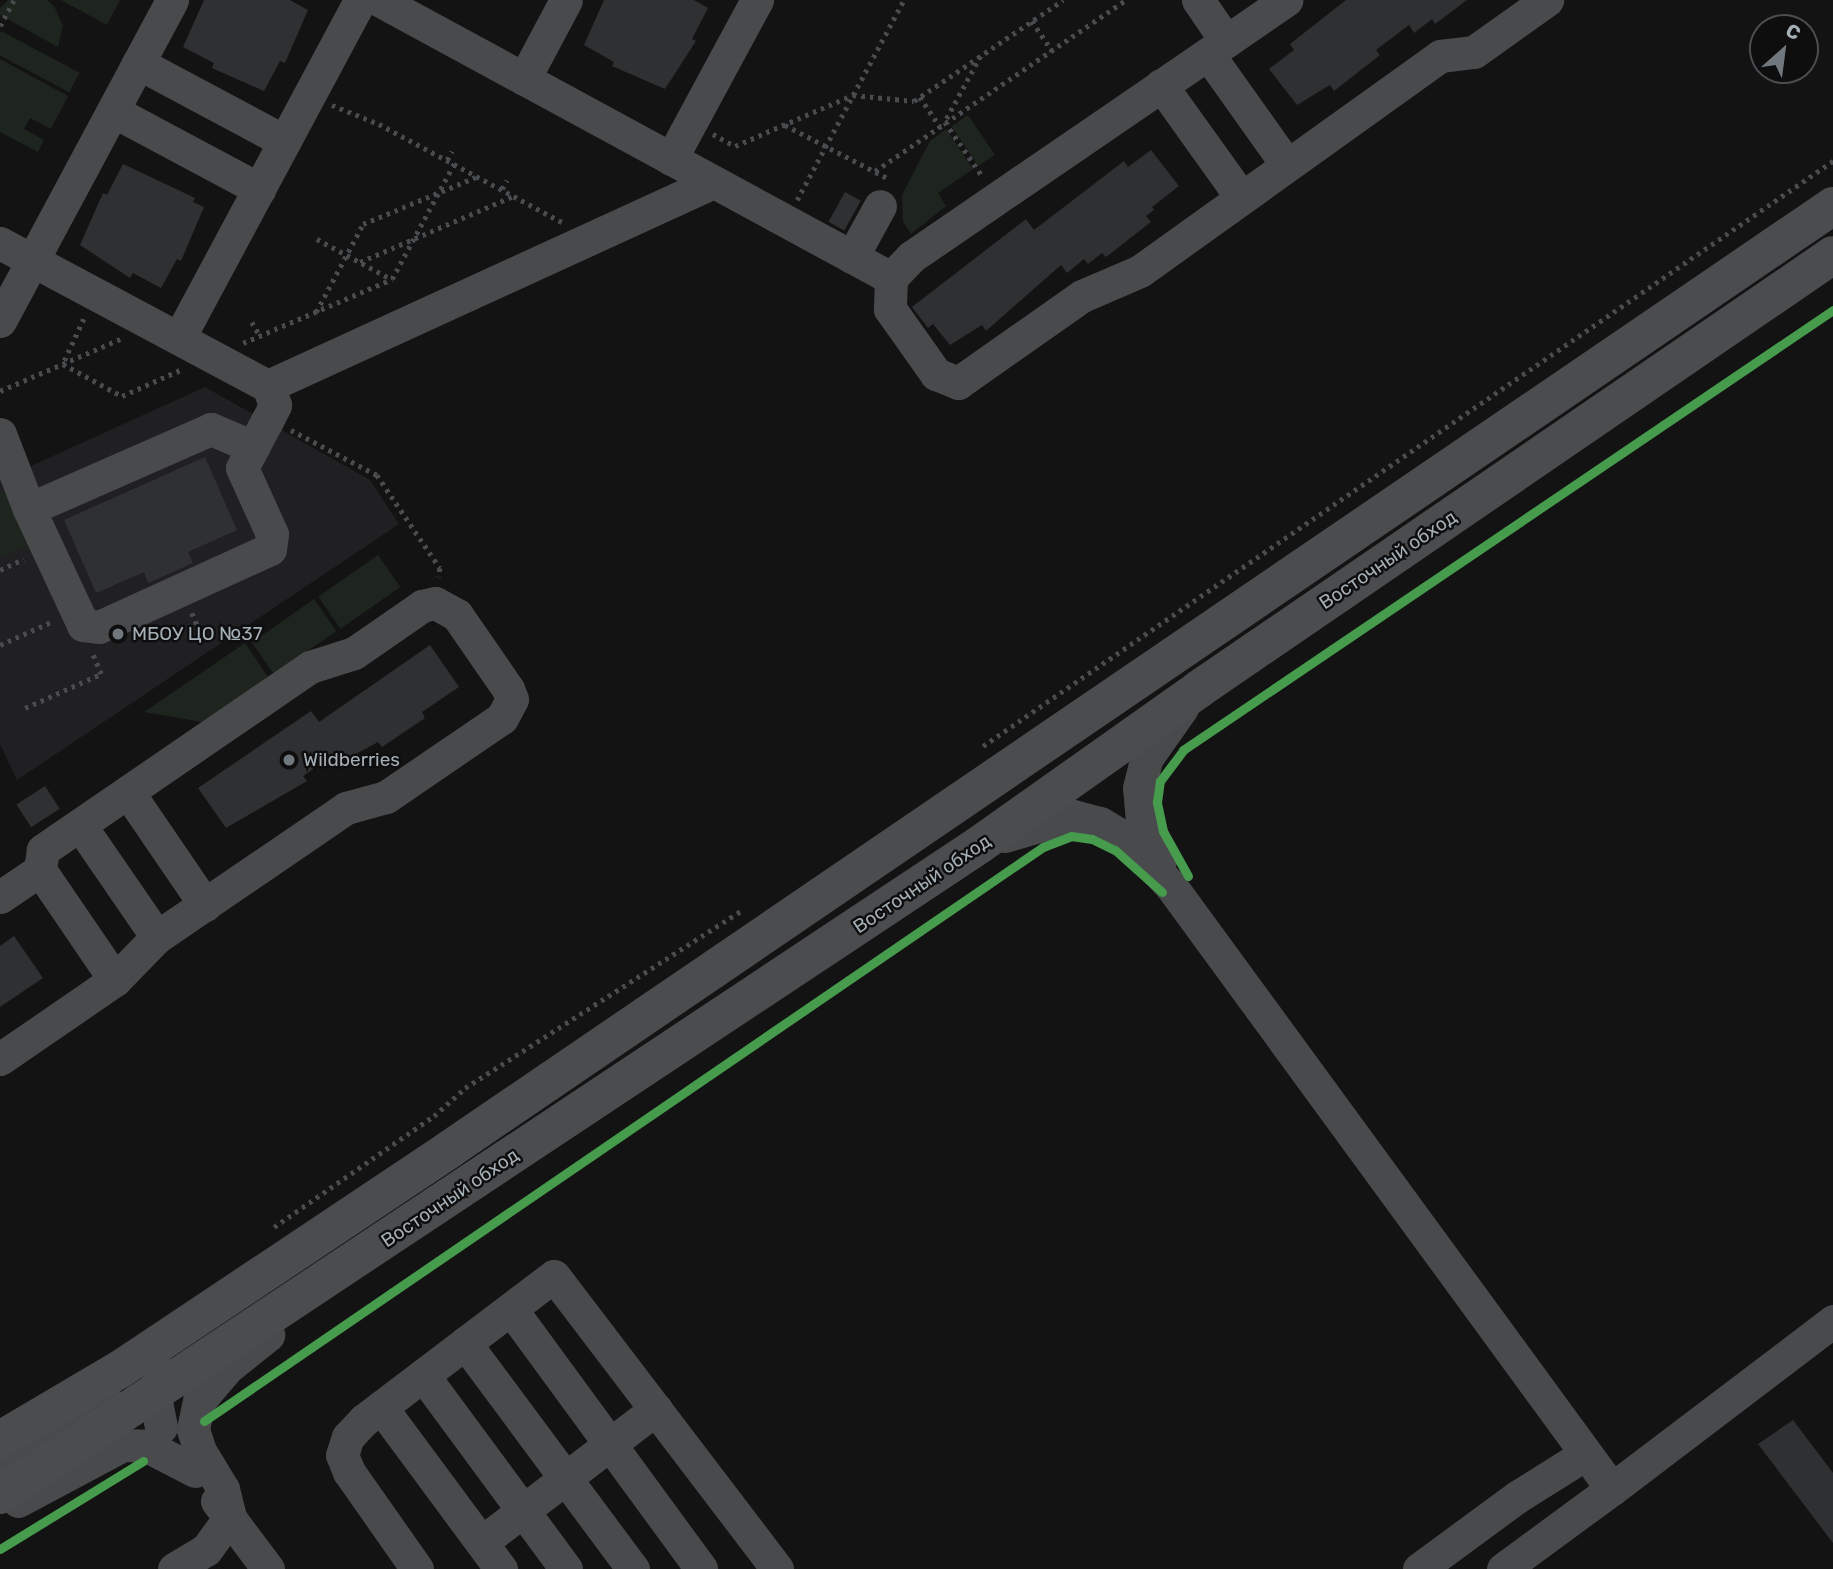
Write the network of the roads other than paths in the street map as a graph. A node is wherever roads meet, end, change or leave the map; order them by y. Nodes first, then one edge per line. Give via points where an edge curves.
1 (172, 0) edge
2 (360, 0) edge
3 (379, 0) edge
4 (566, 0) edge
5 (757, 0) edge
6 (1198, 0) edge
7 (1286, 0) edge
8 (1547, 0) edge
9 (1217, 47) junction
10 (138, 63) junction
11 (524, 79) junction
12 (1161, 85) junction
13 (113, 111) junction
14 (284, 141) junction
15 (671, 159) junction
16 (1287, 165) junction
17 (714, 182) junction
18 (259, 189) junction
19 (891, 196) road end
20 (1242, 198) junction
21 (1833, 206) edge
22 (0, 243) edge
23 (1833, 255) edge
24 (852, 257) junction
25 (32, 260) junction
26 (891, 278) junction
27 (0, 321) edge
28 (178, 338) junction
29 (268, 386) junction
30 (0, 434) edge
31 (253, 447) junction
32 (29, 509) junction
33 (1199, 689) junction
34 (128, 792) junction
35 (80, 825) junction
36 (979, 845) junction
37 (40, 870) junction
38 (1171, 886) junction
39 (0, 897) edge
40 (205, 905) junction
41 (158, 937) junction
42 (116, 980) junction
43 (0, 1059) edge
44 (450, 1149) junction
45 (354, 1264) junction
46 (511, 1309) junction
47 (1833, 1321) edge
48 (466, 1343) junction
49 (423, 1375) junction
50 (381, 1407) junction
51 (149, 1408) junction
52 (656, 1409) junction
53 (0, 1440) edge
54 (610, 1444) junction
55 (1584, 1455) junction
56 (0, 1462) edge
57 (195, 1471) junction
58 (566, 1478) junction
59 (1612, 1489) junction
60 (0, 1495) edge
61 (0, 1511) edge
62 (523, 1511) junction
63 (230, 1517) junction
64 (482, 1542) junction
65 (187, 1566) edge
66 (268, 1569) edge
67 (418, 1569) edge
68 (501, 1569) edge
69 (566, 1569) edge
70 (633, 1569) edge
71 (701, 1569) edge
72 (777, 1569) edge
73 (1419, 1569) edge
74 (1503, 1569) edge

1 - 10 lane
2 - 14 lane
3 - 11 lane
4 - 11 lane
5 - 15 lane
6 - 9 lane
7 - 9 lane
8 - 16 lane via 1474,52 1440,56
9 - 12 lane
9 - 16 lane
10 - 13 lane
10 - 14 lane
11 - 15 lane
12 - 20 lane
12 - 26 lane via 911,257
13 - 18 lane
13 - 25 lane
14 - 18 lane
15 - 17 lane
16 - 20 lane
17 - 24 lane
17 - 29 lane
18 - 28 lane
19 - 24 lane
20 - 26 lane via 1140,271 1082,296 958,383 936,374 890,309
21 - 44 main road, Восточный обход
22 - 25 lane
23 - 33 main road, Восточный обход
24 - 26 lane
25 - 27 lane
25 - 28 lane
28 - 29 lane
29 - 31 lane via 275,405
30 - 32 lane
31 - 32 lane via 211,429
31 - 32 lane via 242,468 272,534 270,549 83,620
33 - 36 main road, Восточный обход
33 - 38 lane via 1165,727 1146,759 1139,788 1142,821
34 - 35 lane
34 - 40 lane
34 - 40 lane via 310,667 354,653 422,606 435,603 457,615 508,689 509,710 386,797 346,808
35 - 37 lane via 43,850
35 - 41 lane
36 - 38 lane via 1038,822 1073,816 1100,823 1127,839
36 - 45 main road, Восточный обход
37 - 39 lane
37 - 42 lane
38 - 55 lane
40 - 41 lane
41 - 42 lane
42 - 43 lane
44 - 51 lane via 373,1223 173,1361 160,1373
44 - 53 main road, Восточный обход via 120,1370
45 - 51 main road, Восточный обход
45 - 63 lane via 228,1368 200,1401 193,1429 200,1451 223,1489
46 - 48 lane
46 - 52 lane via 554,1276
46 - 54 lane
47 - 59 lane
48 - 49 lane
48 - 58 lane
49 - 50 lane
49 - 62 lane
50 - 64 lane
50 - 67 lane via 348,1437 342,1455 361,1494
51 - 56 lane via 104,1407
51 - 57 lane
51 - 60 main road, Восточный обход
52 - 54 lane
52 - 72 lane
54 - 58 lane
54 - 71 lane
55 - 59 lane
55 - 73 lane via 1517,1497
57 - 61 lane via 147,1446 123,1445
57 - 63 lane
58 - 62 lane
58 - 70 lane
59 - 74 lane
62 - 64 lane
62 - 69 lane
63 - 65 lane via 206,1550
63 - 66 lane
64 - 68 lane

